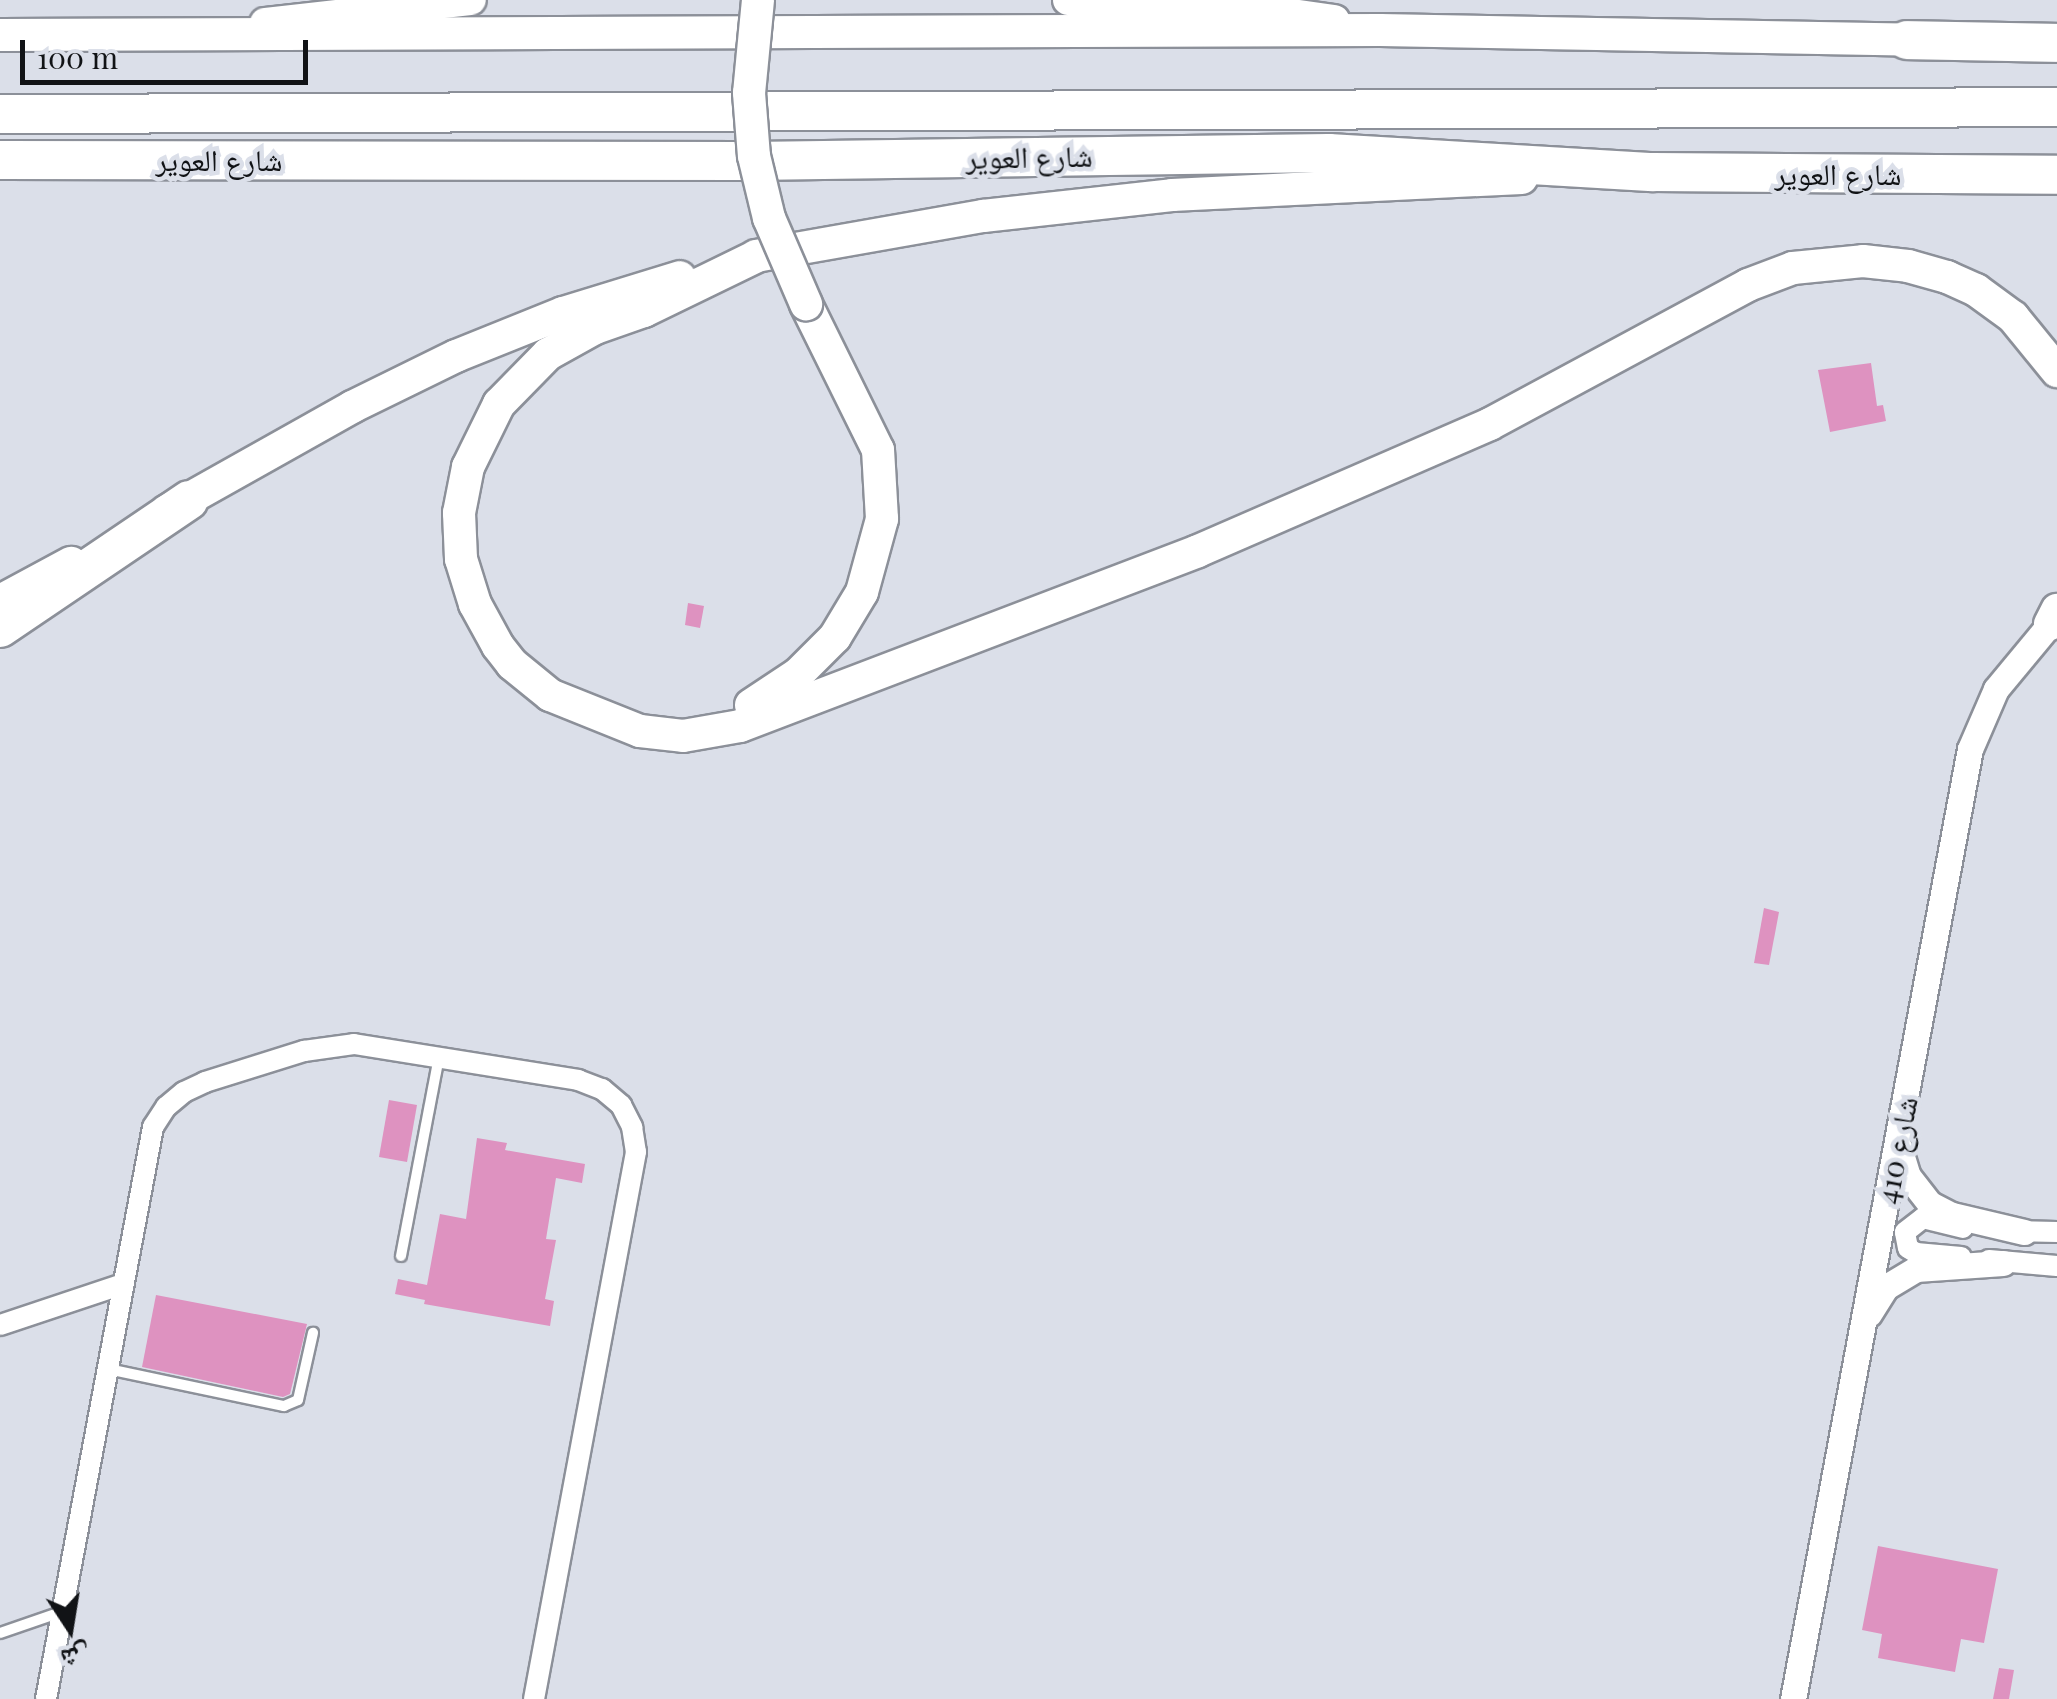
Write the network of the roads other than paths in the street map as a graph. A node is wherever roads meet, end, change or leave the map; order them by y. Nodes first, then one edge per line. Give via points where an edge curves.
1 (470, 0) edge
2 (758, 0) edge
3 (1068, 0) edge
4 (1380, 30) junction
5 (0, 36) edge
6 (174, 36) junction
7 (1907, 40) joint
8 (2057, 40) edge
9 (2057, 107) edge
10 (0, 114) edge
11 (0, 160) edge
12 (1652, 172) junction
13 (2057, 175) edge
14 (757, 256) junction
15 (2057, 371) edge
16 (189, 500) junction
17 (0, 601) edge
18 (2055, 616) edge
19 (0, 628) edge
20 (599, 717) junction
21 (440, 1056) junction
22 (1898, 1142) junction
23 (2024, 1232) junction
24 (2057, 1232) edge
25 (401, 1256) dead end
26 (2003, 1262) junction
27 (2057, 1266) edge
28 (123, 1284) junction
29 (0, 1325) edge
30 (1862, 1327) junction
31 (312, 1333) dead end
32 (108, 1370) junction
33 (61, 1612) junction
34 (0, 1633) edge
35 (46, 1699) edge
36 (534, 1699) edge
37 (1793, 1699) edge

1 - 6 main road
2 - 20 main road, bridge via 750,61 754,156 769,218 878,450 882,520 862,592 818,657 754,704 678,726
3 - 4 main road via 1271,12
4 - 6 main road
4 - 7 main road
5 - 6 main road
7 - 8 highway
9 - 10 highway, شارع العوير
11 - 12 highway, شارع العوير via 1329,153
12 - 13 highway, شارع العوير
12 - 14 main road via 1172,195 983,216
14 - 16 main road via 626,292 456,356 352,406
14 - 20 main road via 548,354 498,404 468,467 458,536 485,626 529,680
15 - 20 main road via 2013,317 1947,277 1863,261 1793,268 1748,285 1490,424 1316,503 740,726 661,735
16 - 17 main road
16 - 19 highway
18 - 22 street, شارع 410 via 1996,689 1970,749
21 - 25 lane
21 - 28 street via 380,1045 329,1046 184,1092 153,1127
21 - 36 street via 602,1089 621,1106 636,1152
22 - 23 street via 1908,1176 1930,1204
22 - 30 street, شارع 410
23 - 24 street
23 - 26 street via 1924,1218 1905,1232 1916,1253
26 - 27 street
26 - 30 street via 1905,1273 1878,1296
28 - 29 street
28 - 32 street
30 - 37 street, شارع 410
31 - 32 lane via 298,1400 284,1406
32 - 33 street
33 - 34 lane
33 - 35 street

